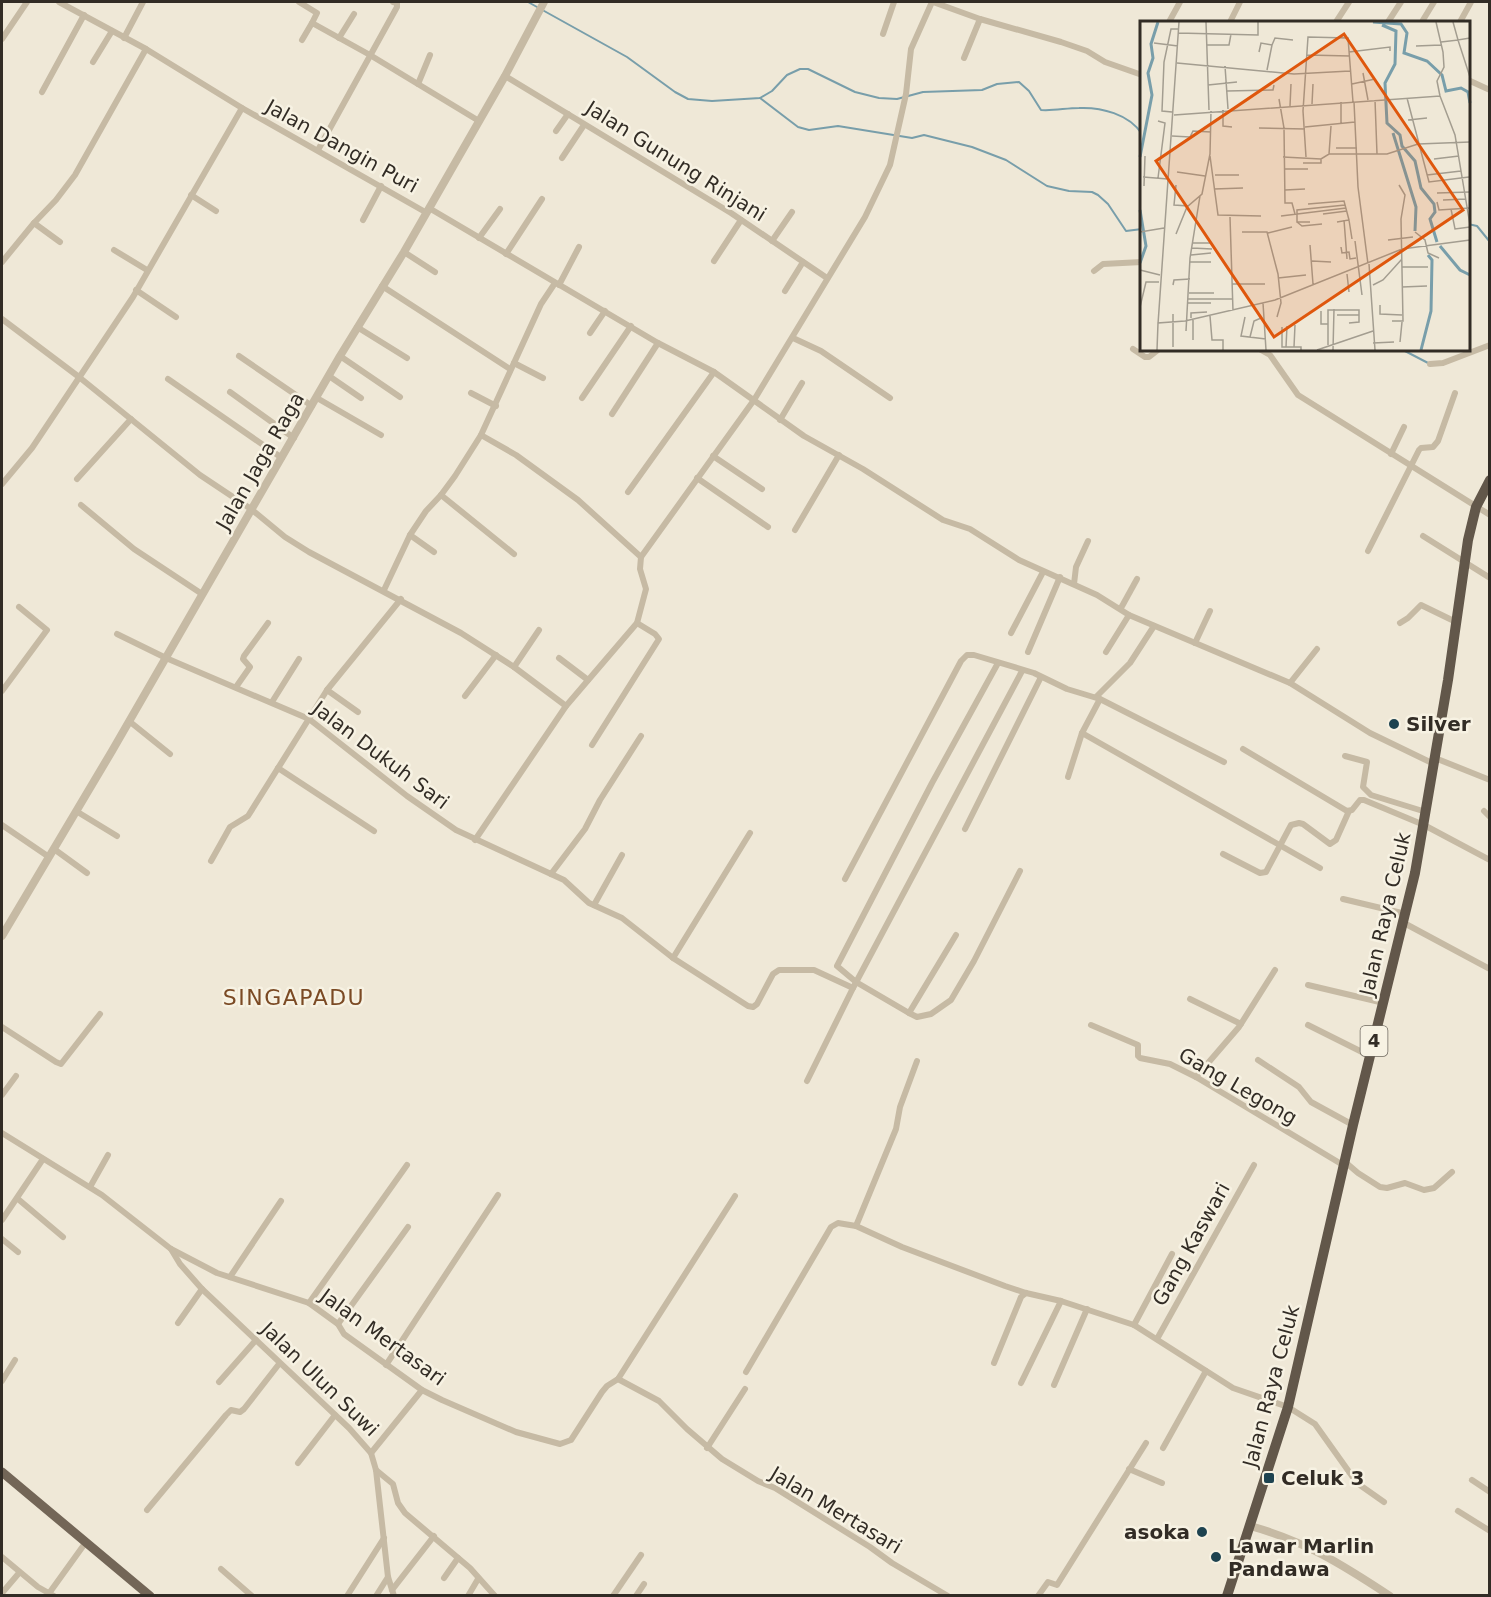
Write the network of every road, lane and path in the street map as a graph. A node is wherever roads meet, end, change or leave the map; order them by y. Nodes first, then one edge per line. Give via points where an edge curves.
1 (27, 2) edge
2 (59, 2) edge
3 (143, 2) edge
4 (299, 2) edge
5 (393, 2) edge
6 (544, 2) edge
7 (894, 2) edge
8 (932, 2) edge
9 (1180, 2) edge
10 (1240, 2) edge
11 (1349, 2) edge
12 (1401, 2) edge
13 (1434, 2) edge
14 (1472, 2) edge
15 (354, 14) dead end
16 (84, 15) junction
17 (980, 19) junction
18 (1423, 20) dead end
19 (1170, 21) edge
20 (1230, 21) edge
21 (1337, 21) edge
22 (1389, 21) edge
23 (1461, 21) edge
24 (312, 24) junction
25 (112, 31) junction
26 (883, 34) dead end
27 (124, 38) junction
28 (339, 38) junction
29 (2, 39) edge
30 (302, 40) dead end
31 (146, 50) junction
32 (370, 55) junction
33 (430, 55) dead end
34 (964, 58) dead end
35 (93, 62) dead end
36 (1140, 74) edge
37 (505, 76) junction
38 (1470, 81) edge
39 (418, 84) junction
40 (1490, 90) edge
41 (42, 92) dead end
42 (242, 108) junction
43 (568, 114) junction
44 (479, 121) junction
45 (584, 125) junction
46 (556, 131) dead end
47 (318, 150) junction
48 (562, 159) dead end
49 (381, 186) junction
50 (191, 195) junction
51 (542, 199) dead end
52 (500, 209) dead end
53 (428, 210) junction
54 (216, 211) dead end
55 (792, 212) dead end
56 (363, 220) dead end
57 (741, 220) junction
58 (34, 223) junction
59 (479, 238) junction
60 (772, 241) junction
61 (60, 242) dead end
62 (579, 247) dead end
63 (114, 250) dead end
64 (404, 252) junction
65 (506, 254) junction
66 (714, 261) dead end
67 (2, 262) edge
68 (802, 262) junction
69 (1140, 262) edge
70 (147, 270) junction
71 (1094, 271) dead end
72 (435, 272) dead end
73 (827, 278) junction
74 (557, 284) junction
75 (382, 286) junction
76 (136, 290) junction
77 (785, 291) dead end
78 (605, 311) junction
79 (176, 317) dead end
80 (2, 319) edge
81 (631, 326) junction
82 (357, 327) junction
83 (590, 333) dead end
84 (793, 338) junction
85 (658, 343) junction
86 (1490, 345) edge
87 (1133, 349) dead end
88 (1157, 351) edge
89 (1263, 351) edge
90 (239, 356) dead end
91 (340, 356) junction
92 (407, 358) dead end
93 (1430, 364) dead end
94 (512, 366) junction
95 (714, 372) junction
96 (329, 376) junction
97 (79, 377) junction
98 (543, 378) dead end
99 (168, 380) dead end
100 (802, 383) dead end
101 (230, 392) dead end
102 (471, 393) dead end
103 (1455, 393) dead end
104 (400, 397) dead end
105 (317, 398) junction
106 (361, 398) dead end
107 (582, 398) dead end
108 (890, 398) dead end
109 (754, 400) junction
110 (312, 406) junction
111 (496, 406) junction
112 (612, 414) dead end
113 (131, 419) junction
114 (780, 420) junction
115 (1404, 428) dead end
116 (381, 435) dead end
117 (481, 435) junction
118 (294, 438) junction
119 (1391, 454) junction
120 (839, 455) junction
121 (713, 456) junction
122 (282, 458) junction
123 (1411, 467) junction
124 (698, 478) junction
125 (77, 479) dead end
126 (1490, 480) edge
127 (2, 484) edge
128 (762, 489) dead end
129 (628, 492) dead end
130 (441, 495) junction
131 (81, 505) dead end
132 (1476, 507) junction
133 (251, 509) junction
134 (1490, 515) edge
135 (768, 527) dead end
136 (795, 530) dead end
137 (410, 535) junction
138 (1423, 536) dead end
139 (1088, 541) dead end
140 (1368, 551) dead end
141 (434, 552) dead end
142 (514, 554) dead end
143 (641, 557) junction
144 (1464, 563) junction
145 (1043, 572) junction
146 (1060, 578) junction
147 (1490, 578) edge
148 (1137, 579) dead end
149 (1074, 584) junction
150 (384, 590) junction
151 (202, 594) junction
152 (401, 599) junction
153 (19, 607) dead end
154 (1121, 608) junction
155 (1210, 611) dead end
156 (1129, 615) junction
157 (268, 622) dead end
158 (1456, 622) junction
159 (637, 623) junction
160 (1400, 623) dead end
161 (1154, 626) junction
162 (539, 630) dead end
163 (1011, 633) dead end
164 (117, 634) dead end
165 (1195, 642) junction
166 (1317, 650) dead end
167 (1028, 652) dead end
168 (1106, 652) dead end
169 (496, 655) junction
170 (166, 658) junction
171 (559, 658) dead end
172 (299, 659) dead end
173 (998, 663) junction
174 (514, 667) junction
175 (1022, 670) junction
176 (1041, 677) junction
177 (588, 680) junction
178 (1290, 683) junction
179 (236, 687) junction
180 (327, 690) junction
181 (2, 691) edge
182 (465, 696) dead end
183 (1098, 698) junction
184 (272, 702) junction
185 (566, 706) junction
186 (358, 712) dead end
187 (309, 718) junction
188 (129, 721) junction
189 (1082, 733) junction
190 (641, 736) dead end
191 (592, 745) dead end
192 (1243, 750) dead end
193 (170, 754) dead end
194 (1345, 756) dead end
195 (1434, 761) junction
196 (1224, 762) dead end
197 (278, 768) junction
198 (1068, 777) dead end
199 (1490, 780) edge
200 (1349, 811) junction
201 (1422, 811) junction
202 (1484, 811) dead end
203 (76, 812) junction
204 (1490, 818) edge
205 (2, 825) edge
206 (1424, 825) junction
207 (965, 829) dead end
208 (374, 831) dead end
209 (750, 833) dead end
210 (117, 836) dead end
211 (475, 840) junction
212 (1280, 845) junction
213 (54, 849) junction
214 (1223, 854) dead end
215 (622, 855) dead end
216 (49, 857) junction
217 (1490, 860) edge
218 (211, 861) dead end
219 (1320, 868) dead end
220 (1020, 871) dead end
221 (87, 873) dead end
222 (551, 874) junction
223 (845, 879) dead end
224 (1342, 899) dead end
225 (594, 905) junction
226 (1405, 919) junction
227 (956, 935) dead end
228 (2, 936) edge
229 (673, 958) junction
230 (1490, 969) edge
231 (1275, 970) dead end
232 (854, 985) junction
233 (1308, 985) dead end
234 (1190, 999) dead end
235 (1384, 1003) junction
236 (909, 1013) junction
237 (100, 1014) dead end
238 (1241, 1024) junction
239 (1091, 1025) dead end
240 (1308, 1025) dead end
241 (2, 1027) edge
242 (1370, 1056) junction
243 (1258, 1060) dead end
244 (917, 1061) dead end
245 (16, 1076) dead end
246 (1196, 1077) junction
247 (807, 1081) dead end
248 (2, 1095) edge
249 (1353, 1125) junction
250 (2, 1133) edge
251 (108, 1155) dead end
252 (44, 1159) junction
253 (1344, 1163) junction
254 (407, 1165) dead end
255 (1254, 1165) dead end
256 (1452, 1172) dead end
257 (90, 1187) junction
258 (498, 1196) dead end
259 (735, 1196) dead end
260 (18, 1199) junction
261 (281, 1201) dead end
262 (2, 1220) edge
263 (856, 1226) junction
264 (408, 1227) dead end
265 (63, 1237) dead end
266 (2, 1239) edge
267 (171, 1249) junction
268 (18, 1252) dead end
269 (1172, 1254) dead end
270 (230, 1277) junction
271 (202, 1289) junction
272 (1026, 1293) junction
273 (1061, 1301) junction
274 (309, 1303) junction
275 (1087, 1309) junction
276 (178, 1323) dead end
277 (338, 1324) junction
278 (1134, 1325) junction
279 (1157, 1339) junction
280 (256, 1340) junction
281 (15, 1360) dead end
282 (994, 1363) dead end
283 (279, 1364) junction
284 (386, 1365) junction
285 (1206, 1371) junction
286 (746, 1372) dead end
287 (618, 1379) junction
288 (2, 1381) edge
289 (219, 1382) dead end
290 (1021, 1383) dead end
291 (1054, 1385) dead end
292 (745, 1389) dead end
293 (422, 1390) junction
294 (1288, 1407) junction
295 (335, 1415) junction
296 (1146, 1443) dead end
297 (707, 1448) junction
298 (1163, 1448) dead end
299 (372, 1453) junction
300 (298, 1463) dead end
301 (1129, 1469) junction
302 (376, 1470) junction
303 (2, 1472) edge
304 (1472, 1480) dead end
305 (1162, 1484) dead end
306 (1490, 1491) edge
307 (1384, 1502) dead end
308 (147, 1510) dead end
309 (1458, 1510) dead end
310 (1250, 1526) junction
311 (1490, 1531) edge
312 (434, 1536) junction
313 (384, 1537) junction
314 (86, 1542) junction
315 (641, 1555) dead end
316 (2, 1557) edge
317 (458, 1558) junction
318 (221, 1569) dead end
319 (19, 1573) junction
320 (388, 1577) junction
321 (444, 1578) dead end
322 (478, 1579) junction
323 (644, 1584) dead end
324 (2, 1593) edge
325 (393, 1593) edge
326 (52, 1594) edge
327 (149, 1595) edge
328 (252, 1596) edge
329 (347, 1596) edge
330 (376, 1596) edge
331 (468, 1596) edge
332 (495, 1596) edge
333 (613, 1596) edge
334 (636, 1596) edge
335 (948, 1596) edge
336 (1038, 1596) edge
337 (1227, 1596) edge
338 (1390, 1596) edge

1 - 29 street
2 - 16 street, Jalan Dangin Puri
3 - 27 street
4 - 24 street via 317,13
5 - 32 street via 398,5
6 - 37 street, Jalan Jaga Raga
7 - 26 street
8 - 17 street
8 - 73 street via 911,49 906,94 890,165 865,217
9 - 19 street
10 - 20 street
11 - 21 street
12 - 22 street
13 - 18 street
14 - 23 street
15 - 28 street
16 - 25 street, Jalan Dangin Puri
16 - 41 street
17 - 34 street
17 - 36 street via 1061,42
24 - 28 street
24 - 30 street
25 - 27 street, Jalan Dangin Puri
25 - 35 street
27 - 31 street, Jalan Dangin Puri
28 - 32 street
31 - 42 street, Jalan Dangin Puri
31 - 58 street via 75,175
32 - 39 street
32 - 47 street
33 - 39 street
37 - 43 street, Jalan Gunung Rinjani
37 - 44 street, Jalan Jaga Raga
38 - 40 street
39 - 44 street
42 - 47 street, Jalan Dangin Puri
42 - 50 street
43 - 45 street, Jalan Gunung Rinjani
43 - 46 street
44 - 53 street, Jalan Jaga Raga
45 - 48 street
45 - 57 street, Jalan Gunung Rinjani
47 - 49 street, Jalan Dangin Puri
49 - 53 street, Jalan Dangin Puri
49 - 56 street
50 - 54 street
50 - 70 street
51 - 65 street
52 - 59 street
53 - 59 street, Jalan Dangin Puri
53 - 64 street, Jalan Jaga Raga
55 - 60 street
57 - 60 street, Jalan Gunung Rinjani
57 - 66 street
58 - 61 street
58 - 67 street
59 - 65 street, Jalan Dangin Puri
60 - 68 street, Jalan Gunung Rinjani
62 - 74 street
63 - 70 street
64 - 72 street
64 - 75 street, Jalan Jaga Raga
65 - 74 street, Jalan Dangin Puri
68 - 73 street, Jalan Gunung Rinjani
68 - 77 street
69 - 71 street via 1103,264
70 - 76 street
73 - 84 street
74 - 78 street, Jalan Dangin Puri
74 - 94 street via 541,304
75 - 82 street, Jalan Jaga Raga
75 - 94 street
76 - 79 street
76 - 97 street
78 - 81 street, Jalan Dangin Puri
78 - 83 street
80 - 97 street
81 - 85 street, Jalan Dangin Puri
81 - 107 street
82 - 91 street, Jalan Jaga Raga
82 - 92 street
84 - 108 street via 821,351
84 - 109 street
85 - 95 street, Jalan Dangin Puri
85 - 112 street
86 - 93 street
87 - 88 street via 1145,357
89 - 119 street via 1298,394
90 - 110 street
91 - 96 street, Jalan Jaga Raga
91 - 104 street
94 - 98 street
94 - 111 street
95 - 109 street, Jalan Dangin Puri
95 - 129 street
96 - 105 street, Jalan Jaga Raga
96 - 106 street
97 - 113 street
97 - 127 street via 33,448
99 - 122 street
100 - 114 street
101 - 118 street
102 - 111 street
103 - 123 street via 1435,445 1421,448
105 - 110 street, Jalan Jaga Raga
105 - 116 street
109 - 114 street, Jalan Dangin Puri
109 - 121 street
110 - 118 street, Jalan Jaga Raga
111 - 117 street
113 - 125 street
113 - 133 street via 200,476
114 - 120 street, Jalan Dangin Puri
115 - 119 street
117 - 130 street
117 - 143 street via 578,500
118 - 122 street, Jalan Jaga Raga
119 - 123 street
120 - 136 street
120 - 145 street, Jalan Dangin Puri via 931,514 970,529
121 - 124 street
121 - 128 street
122 - 133 street, Jalan Jaga Raga
123 - 132 street
123 - 140 street
124 - 135 street
124 - 143 street
126 - 132 highway, Jalan Raya Celuk / 4
130 - 137 street
130 - 142 street
131 - 151 street via 134,549
132 - 134 street
132 - 144 highway, Jalan Raya Celuk / 4
133 - 150 street via 309,552
133 - 151 street, Jalan Jaga Raga
137 - 141 street
137 - 150 street
138 - 144 street
139 - 149 street via 1076,567
143 - 159 street via 646,589
144 - 147 street
144 - 158 highway, Jalan Raya Celuk / 4
145 - 146 street, Jalan Dangin Puri
145 - 163 street
146 - 149 street, Jalan Dangin Puri
146 - 167 street
148 - 154 street
149 - 154 street, Jalan Dangin Puri
150 - 152 street
151 - 170 street, Jalan Jaga Raga
152 - 169 street
152 - 180 street
153 - 181 street via 47,630
154 - 156 street, Jalan Dangin Puri
155 - 165 street
156 - 161 street, Jalan Dangin Puri
156 - 168 street
157 - 179 street via 244,656 250,667
158 - 160 street via 1421,605
158 - 195 highway, Jalan Raya Celuk / 4
159 - 177 street
159 - 191 street via 659,639
161 - 165 street, Jalan Dangin Puri
161 - 183 street via 1130,663
162 - 174 street
164 - 170 street, Jalan Dukuh Sari
165 - 178 street, Jalan Dangin Puri
166 - 178 street
169 - 174 street
169 - 182 street
170 - 179 street, Jalan Dukuh Sari
170 - 188 street, Jalan Jaga Raga
171 - 177 street
172 - 184 street
173 - 175 street
173 - 223 street via 974,655 964,657
173 - 232 street via 837,962 838,969
174 - 185 street
175 - 176 street
175 - 232 street
176 - 183 street
176 - 207 street
177 - 185 street
178 - 195 street, Jalan Dangin Puri via 1370,733
179 - 184 street, Jalan Dukuh Sari
180 - 186 street
180 - 187 street
183 - 189 street
183 - 196 street
184 - 187 street, Jalan Dukuh Sari
185 - 211 street
187 - 197 street
187 - 211 street, Jalan Dukuh Sari via 407,796
188 - 193 street
188 - 203 street, Jalan Jaga Raga
189 - 198 street
189 - 212 street
190 - 222 street via 585,829
192 - 200 street
194 - 201 street via 1367,762 1363,787 1367,792
195 - 199 street, Jalan Dangin Puri
195 - 201 highway, Jalan Raya Celuk / 4
197 - 208 street
197 - 218 street via 248,816 230,827
200 - 206 street via 1364,800
200 - 212 street via 1332,843 1299,823 1289,827
201 - 206 highway, Jalan Raya Celuk / 4
202 - 204 street
203 - 210 street
203 - 213 street, Jalan Jaga Raga
205 - 216 street
206 - 217 street
206 - 226 highway, Jalan Raya Celuk / 4
209 - 229 street
211 - 222 street, Jalan Dukuh Sari
212 - 214 street via 1268,871 1263,873
212 - 219 street
213 - 216 street, Jalan Jaga Raga
213 - 221 street
215 - 225 street
216 - 228 street, Jalan Jaga Raga
220 - 236 street via 951,999 931,1014 917,1017
222 - 225 street, Jalan Dukuh Sari via 564,879
224 - 226 street
225 - 229 street, Jalan Dukuh Sari via 622,918
226 - 230 street
226 - 235 highway, Jalan Raya Celuk / 4
227 - 236 street
229 - 232 street, Jalan Dukuh Sari via 751,1007 779,970 814,970
231 - 238 street
232 - 236 street
232 - 247 street
233 - 235 street
234 - 238 street
235 - 242 highway, Jalan Raya Celuk / 4
237 - 241 street via 61,1064
238 - 246 street
239 - 246 street, Gang Legong via 1138,1045 1140,1058 1170,1064
240 - 242 street
242 - 249 highway, Jalan Raya Celuk / 4
243 - 249 street via 1299,1087 1311,1102
244 - 263 street via 896,1129
245 - 248 street
246 - 253 street, Gang Legong
249 - 253 highway, Jalan Raya Celuk / 4
250 - 252 street
251 - 257 street
252 - 257 street
252 - 260 street
253 - 256 street, Gang Legong via 1387,1188 1405,1183 1424,1190 1434,1188
253 - 294 highway, Jalan Raya Celuk / 4
254 - 274 street
255 - 279 street, Gang Kaswari
257 - 267 street
258 - 284 street
259 - 287 street
260 - 262 street
260 - 265 street
261 - 270 street
263 - 272 street
263 - 286 street via 838,1223 831,1227
264 - 277 street
266 - 268 street
267 - 270 street, Jalan Mertasari
267 - 271 street, Jalan Ulun Suwi
269 - 278 street
270 - 274 street, Jalan Mertasari
271 - 276 street
271 - 280 street, Jalan Ulun Suwi
272 - 273 street
272 - 282 street
273 - 275 street
273 - 290 street
274 - 277 street, Jalan Mertasari
275 - 278 street
275 - 291 street
277 - 284 street, Jalan Mertasari via 344,1334
278 - 279 street
279 - 285 street
280 - 283 street, Jalan Ulun Suwi
280 - 289 street
281 - 288 street
283 - 295 street, Jalan Ulun Suwi
283 - 308 street via 244,1409 226,1415
284 - 293 street, Jalan Mertasari
285 - 294 street via 1233,1388
285 - 298 street
287 - 293 street, Jalan Mertasari via 602,1392 571,1440 560,1444 516,1432
287 - 297 street, Jalan Mertasari via 659,1401
292 - 297 street
293 - 299 street
294 - 307 street via 1319,1428 1357,1483
294 - 310 highway, Jalan Raya Celuk / 4
295 - 299 street, Jalan Ulun Suwi
295 - 300 street
296 - 301 street
297 - 335 street, Jalan Mertasari
299 - 302 street, Jalan Ulun Suwi
301 - 305 street
301 - 336 street via 1057,1585 1047,1582
302 - 312 street via 393,1484 402,1509
302 - 313 street, Jalan Ulun Suwi
303 - 314 main road
304 - 306 street
309 - 311 street
310 - 337 highway, Jalan Raya Celuk / 4
310 - 338 street via 1325,1554
312 - 317 street
312 - 325 street
313 - 320 street, Jalan Ulun Suwi
313 - 329 street
314 - 326 street
314 - 327 main road
315 - 333 street
316 - 319 street
317 - 321 street
317 - 322 street
318 - 328 street
319 - 324 street
319 - 326 street
320 - 325 street, Jalan Ulun Suwi
320 - 330 street
322 - 331 street
322 - 332 street
323 - 334 street

